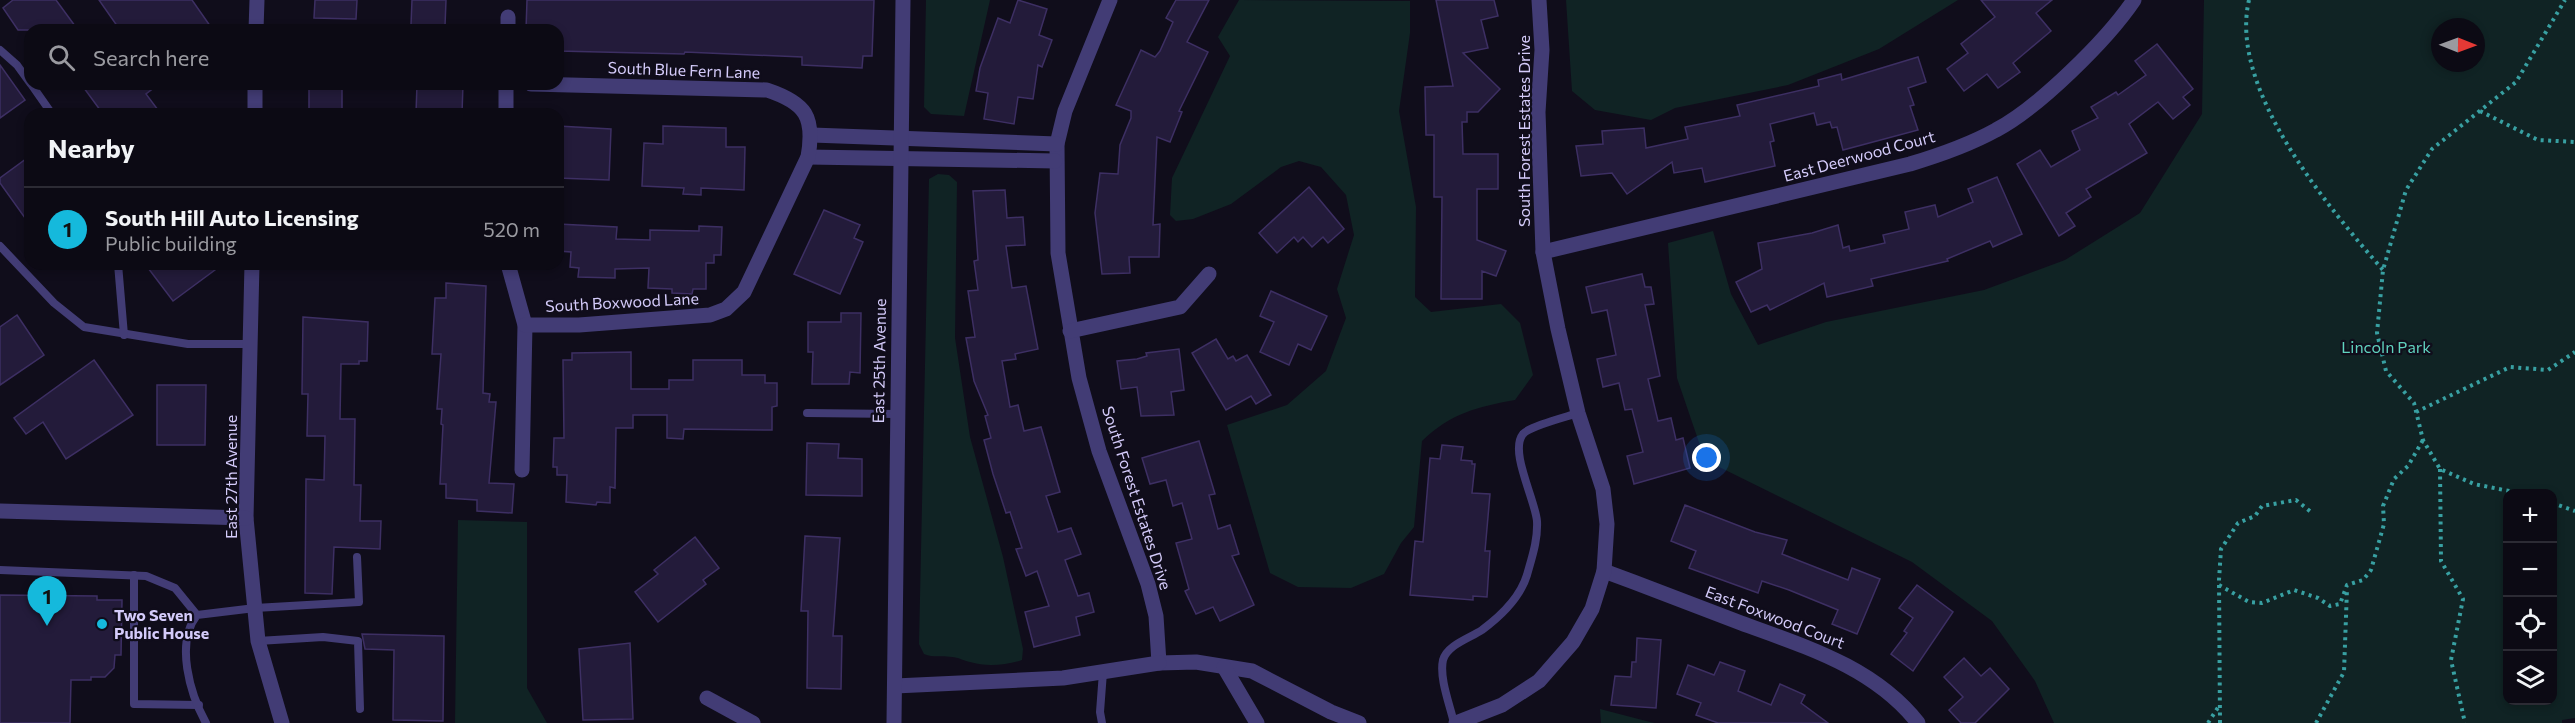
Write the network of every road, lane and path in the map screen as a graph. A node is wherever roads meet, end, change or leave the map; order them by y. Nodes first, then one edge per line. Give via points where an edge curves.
1 (257, 0) edge
2 (903, 0) edge
3 (1110, 0) edge
4 (1539, 0) edge
5 (2134, 0) edge
6 (2249, 0) edge
7 (2565, 0) edge
8 (256, 24) edge
9 (0, 50) edge
10 (24, 75) edge
11 (564, 85) edge
12 (35, 90) edge
13 (255, 90) edge
14 (506, 90) edge
15 (48, 108) edge
16 (255, 108) edge
17 (506, 108) edge
18 (2480, 111) junction
19 (812, 135) junction
20 (900, 139) junction
21 (2575, 142) edge
22 (1057, 144) junction
23 (808, 158) junction
24 (899, 159) junction
25 (1055, 161) junction
26 (0, 246) edge
27 (1543, 252) junction
28 (119, 270) edge
29 (252, 270) edge
30 (510, 270) edge
31 (2384, 270) junction
32 (1209, 274) dead end
33 (525, 324) junction
34 (1070, 331) junction
35 (124, 335) junction
36 (251, 344) junction
37 (2575, 352) edge
38 (2416, 412) junction
39 (807, 413) dead end
40 (1578, 413) junction
41 (897, 414) junction
42 (2422, 440) junction
43 (2440, 469) junction
44 (522, 470) dead end
45 (2503, 490) edge
46 (2557, 504) edge
47 (0, 511) edge
48 (2575, 511) edge
49 (2311, 512) dead end
50 (246, 518) junction
51 (357, 557) dead end
52 (0, 570) edge
53 (1604, 571) junction
54 (134, 575) junction
55 (2219, 585) junction
56 (2347, 585) junction
57 (255, 608) junction
58 (197, 615) junction
59 (258, 641) junction
60 (1159, 663) junction
61 (1224, 667) junction
62 (1103, 672) junction
63 (895, 686) junction
64 (707, 698) dead end
65 (199, 705) junction
66 (2220, 705) junction
67 (360, 709) dead end
68 (207, 723) edge
69 (282, 723) edge
70 (753, 723) edge
71 (894, 723) edge
72 (1102, 723) edge
73 (1257, 723) edge
74 (1359, 723) edge
75 (1455, 723) edge
76 (1918, 723) edge
77 (2208, 723) edge
78 (2220, 723) edge
79 (2316, 723) edge
80 (2465, 723) edge

1 - 8 street
2 - 20 street, East 25th Avenue
3 - 22 street, South Forest Estates Drive via 1065,111
4 - 27 street, South Forest Estates Drive
5 - 27 street, East Deerwood Court via 2047,93 1998,129 1953,150 1910,164
6 - 31 path via 2244,20 2252,73 2274,121 2338,218
7 - 18 path via 2516,82
9 - 10 lane
11 - 19 street, South Blue Fern Lane via 767,90 792,98 809,119
12 - 15 lane
13 - 16 street
14 - 17 street
18 - 21 path via 2538,140
18 - 31 path via 2432,148 2406,190
19 - 20 street
19 - 23 street, South Boxwood Lane
20 - 22 street
20 - 24 street, East 25th Avenue
22 - 25 street, South Forest Estates Drive
23 - 24 street
23 - 33 street, South Boxwood Lane via 744,292 726,309 679,320
24 - 25 street
24 - 41 street, East 25th Avenue
25 - 34 street, South Forest Estates Drive via 1058,253
26 - 35 lane via 54,303 84,327
27 - 40 street, South Forest Estates Drive
28 - 35 lane
29 - 36 street, East 27th Avenue
30 - 33 street
31 - 38 path via 2377,333 2386,371 2414,403
32 - 34 street via 1180,307
33 - 44 street
34 - 60 street, South Forest Estates Drive via 1099,451 1148,584 1156,616
35 - 36 lane via 188,344
36 - 50 street, East 27th Avenue
37 - 38 path via 2548,370 2510,367
38 - 42 path
39 - 41 lane
40 - 53 street, South Forest Estates Drive via 1603,489 1607,524
40 - 75 lane via 1526,431 1519,441 1519,458 1535,505 1532,558 1526,580 1507,609 1452,648 1443,659
41 - 63 street, East 25th Avenue
42 - 43 path
42 - 56 path via 2408,466 2394,479 2383,506 2384,524 2372,570 2363,580
43 - 45 path via 2474,484
43 - 80 path via 2441,561 2463,599 2451,660
46 - 48 path
47 - 50 street
49 - 55 path via 2296,500 2262,506 2255,516 2238,522 2221,549
50 - 57 street, East 27th Avenue
51 - 57 lane via 359,602
52 - 54 lane
53 - 75 street, South Forest Estates Drive via 1592,609 1573,642 1539,681 1502,705
53 - 76 street, East Foxwood Court via 1836,659 1874,681
54 - 58 lane via 175,588
54 - 65 lane via 134,704
55 - 56 path via 2249,602 2262,603 2295,590 2330,606 2340,604
55 - 66 path
56 - 79 path via 2344,672
57 - 58 lane
57 - 59 street, East 27th Avenue
58 - 65 lane via 190,625 186,655
59 - 67 lane via 323,637 357,641
59 - 69 street, East 27th Avenue
60 - 61 street via 1196,662
60 - 62 street
61 - 73 street
61 - 74 street via 1252,671
62 - 63 street via 1063,678
62 - 72 lane
63 - 71 street, East 25th Avenue
64 - 70 street
65 - 68 lane
66 - 77 path
66 - 78 path

